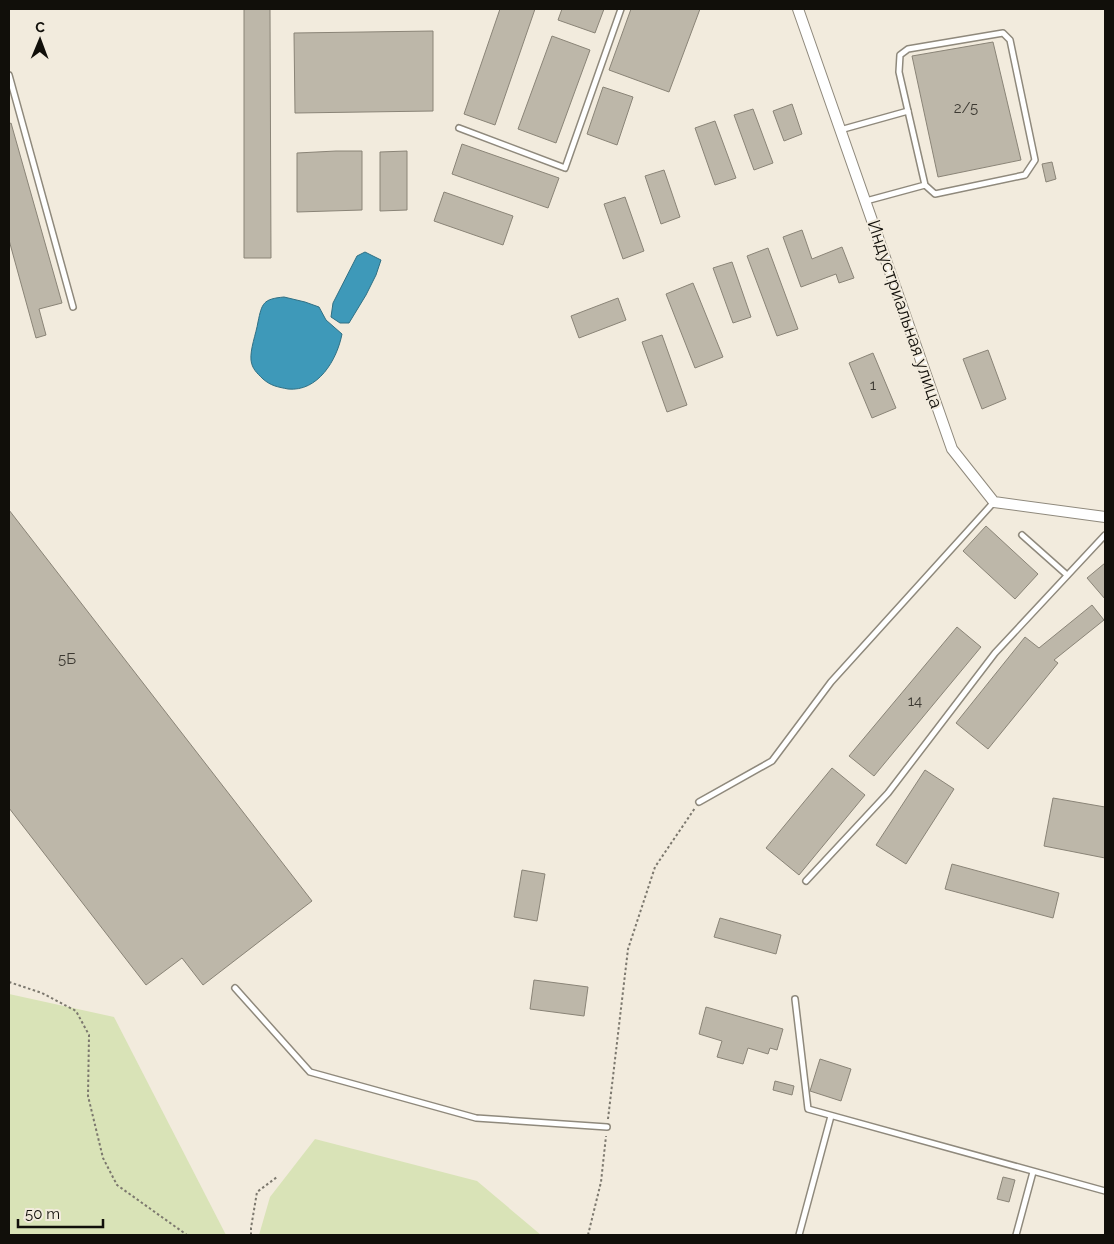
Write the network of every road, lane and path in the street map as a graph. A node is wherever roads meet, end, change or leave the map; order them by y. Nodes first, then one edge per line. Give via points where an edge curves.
1 (621, 9) edge
2 (798, 9) edge
3 (9, 75) edge
4 (908, 111) junction
5 (459, 128) dead end
6 (840, 130) junction
7 (926, 186) junction
8 (865, 202) junction
9 (73, 307) dead end
10 (994, 502) junction
11 (1105, 517) edge
12 (1022, 535) dead end
13 (1105, 535) edge
14 (1068, 575) junction
15 (699, 802) joint
16 (806, 881) dead end
17 (9, 982) edge
18 (235, 988) dead end
19 (794, 999) dead end
20 (831, 1116) junction
21 (607, 1127) junction
22 (1033, 1172) junction
23 (277, 1176) dead end
24 (1105, 1191) edge
25 (187, 1235) edge
26 (251, 1235) edge
27 (588, 1235) edge
28 (799, 1235) edge
29 (1016, 1235) edge

1 - 5 lane via 565,168
2 - 6 street, Индустриальная улица
3 - 9 lane
4 - 6 lane
4 - 7 lane
4 - 7 lane via 899,72 900,55 908,49 1003,33 1010,40 1036,160 1025,175 935,194
6 - 8 street, Индустриальная улица
7 - 8 lane
8 - 10 street, Индустриальная улица via 952,449
10 - 11 street
10 - 15 lane via 831,682 772,761
12 - 14 lane
13 - 14 lane
14 - 16 lane via 995,652 888,793
15 - 21 path via 655,867 628,950
17 - 25 path via 42,993 76,1011 89,1035 88,1096 103,1158 117,1185
18 - 21 lane via 310,1072 476,1118
19 - 20 lane via 808,1109
20 - 22 lane
20 - 28 lane
21 - 27 path via 601,1182
22 - 24 lane
22 - 29 lane
23 - 26 path via 257,1192

